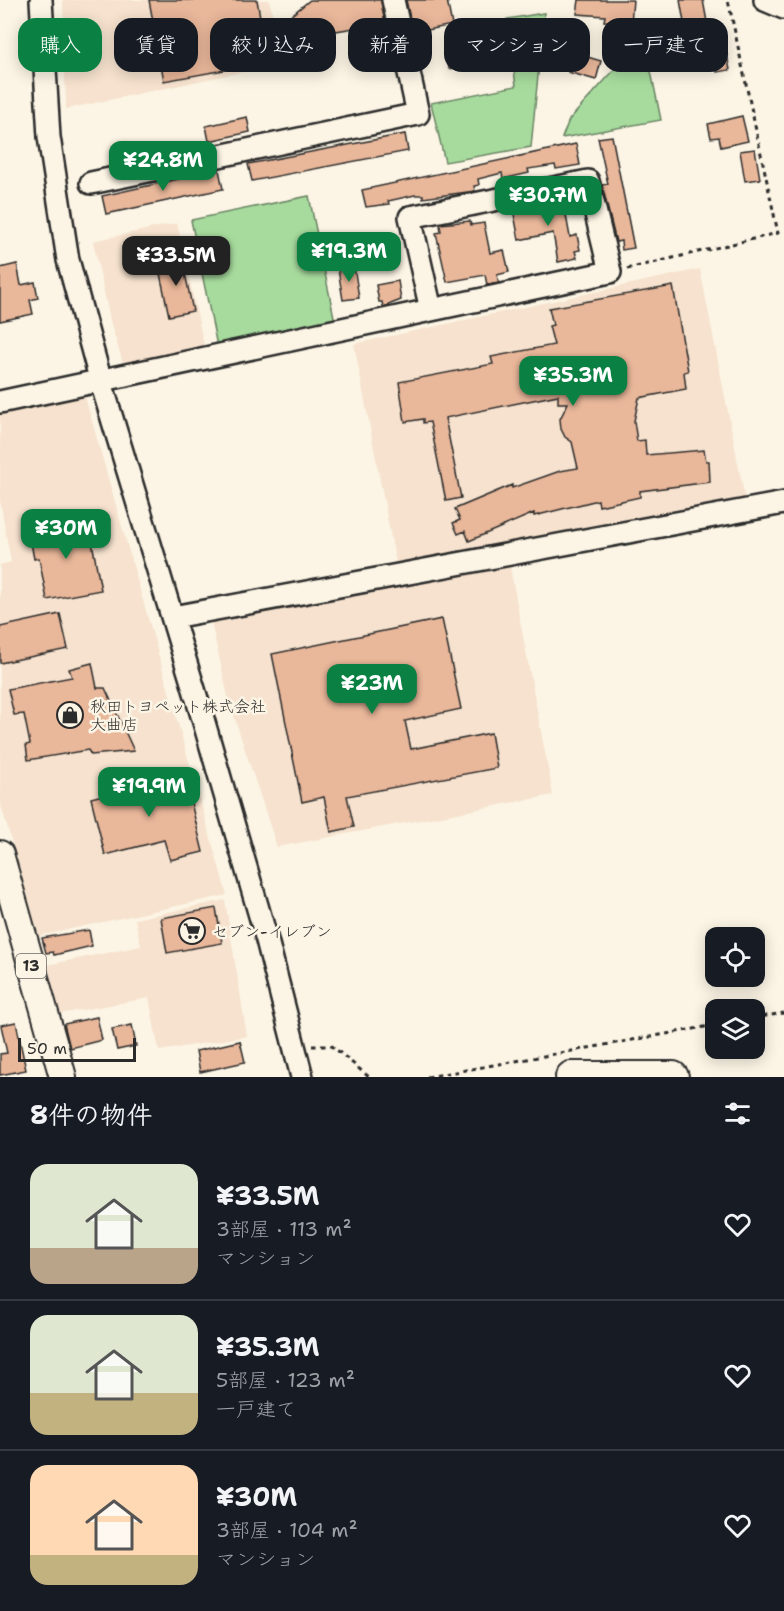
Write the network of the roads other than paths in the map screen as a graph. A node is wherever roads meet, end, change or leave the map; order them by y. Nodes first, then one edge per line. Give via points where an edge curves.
1 (41, 0) edge
2 (393, 0) edge
3 (765, 0) edge
4 (784, 8) edge
5 (91, 183) dead end
6 (431, 310) junction
7 (100, 382) junction
8 (0, 402) edge
9 (784, 503) edge
10 (173, 617) junction
11 (0, 854) edge
12 (63, 1077) edge
13 (302, 1077) edge
14 (571, 1077) edge
15 (673, 1077) edge

1 - 7 street via 49,137 58,202 68,260
2 - 5 street via 417,114
3 - 4 street
6 - 6 street via 410,217 588,181 610,272
6 - 7 street
7 - 8 street
7 - 10 street
9 - 10 street
10 - 13 street
11 - 12 main road, 13
14 - 15 highway

